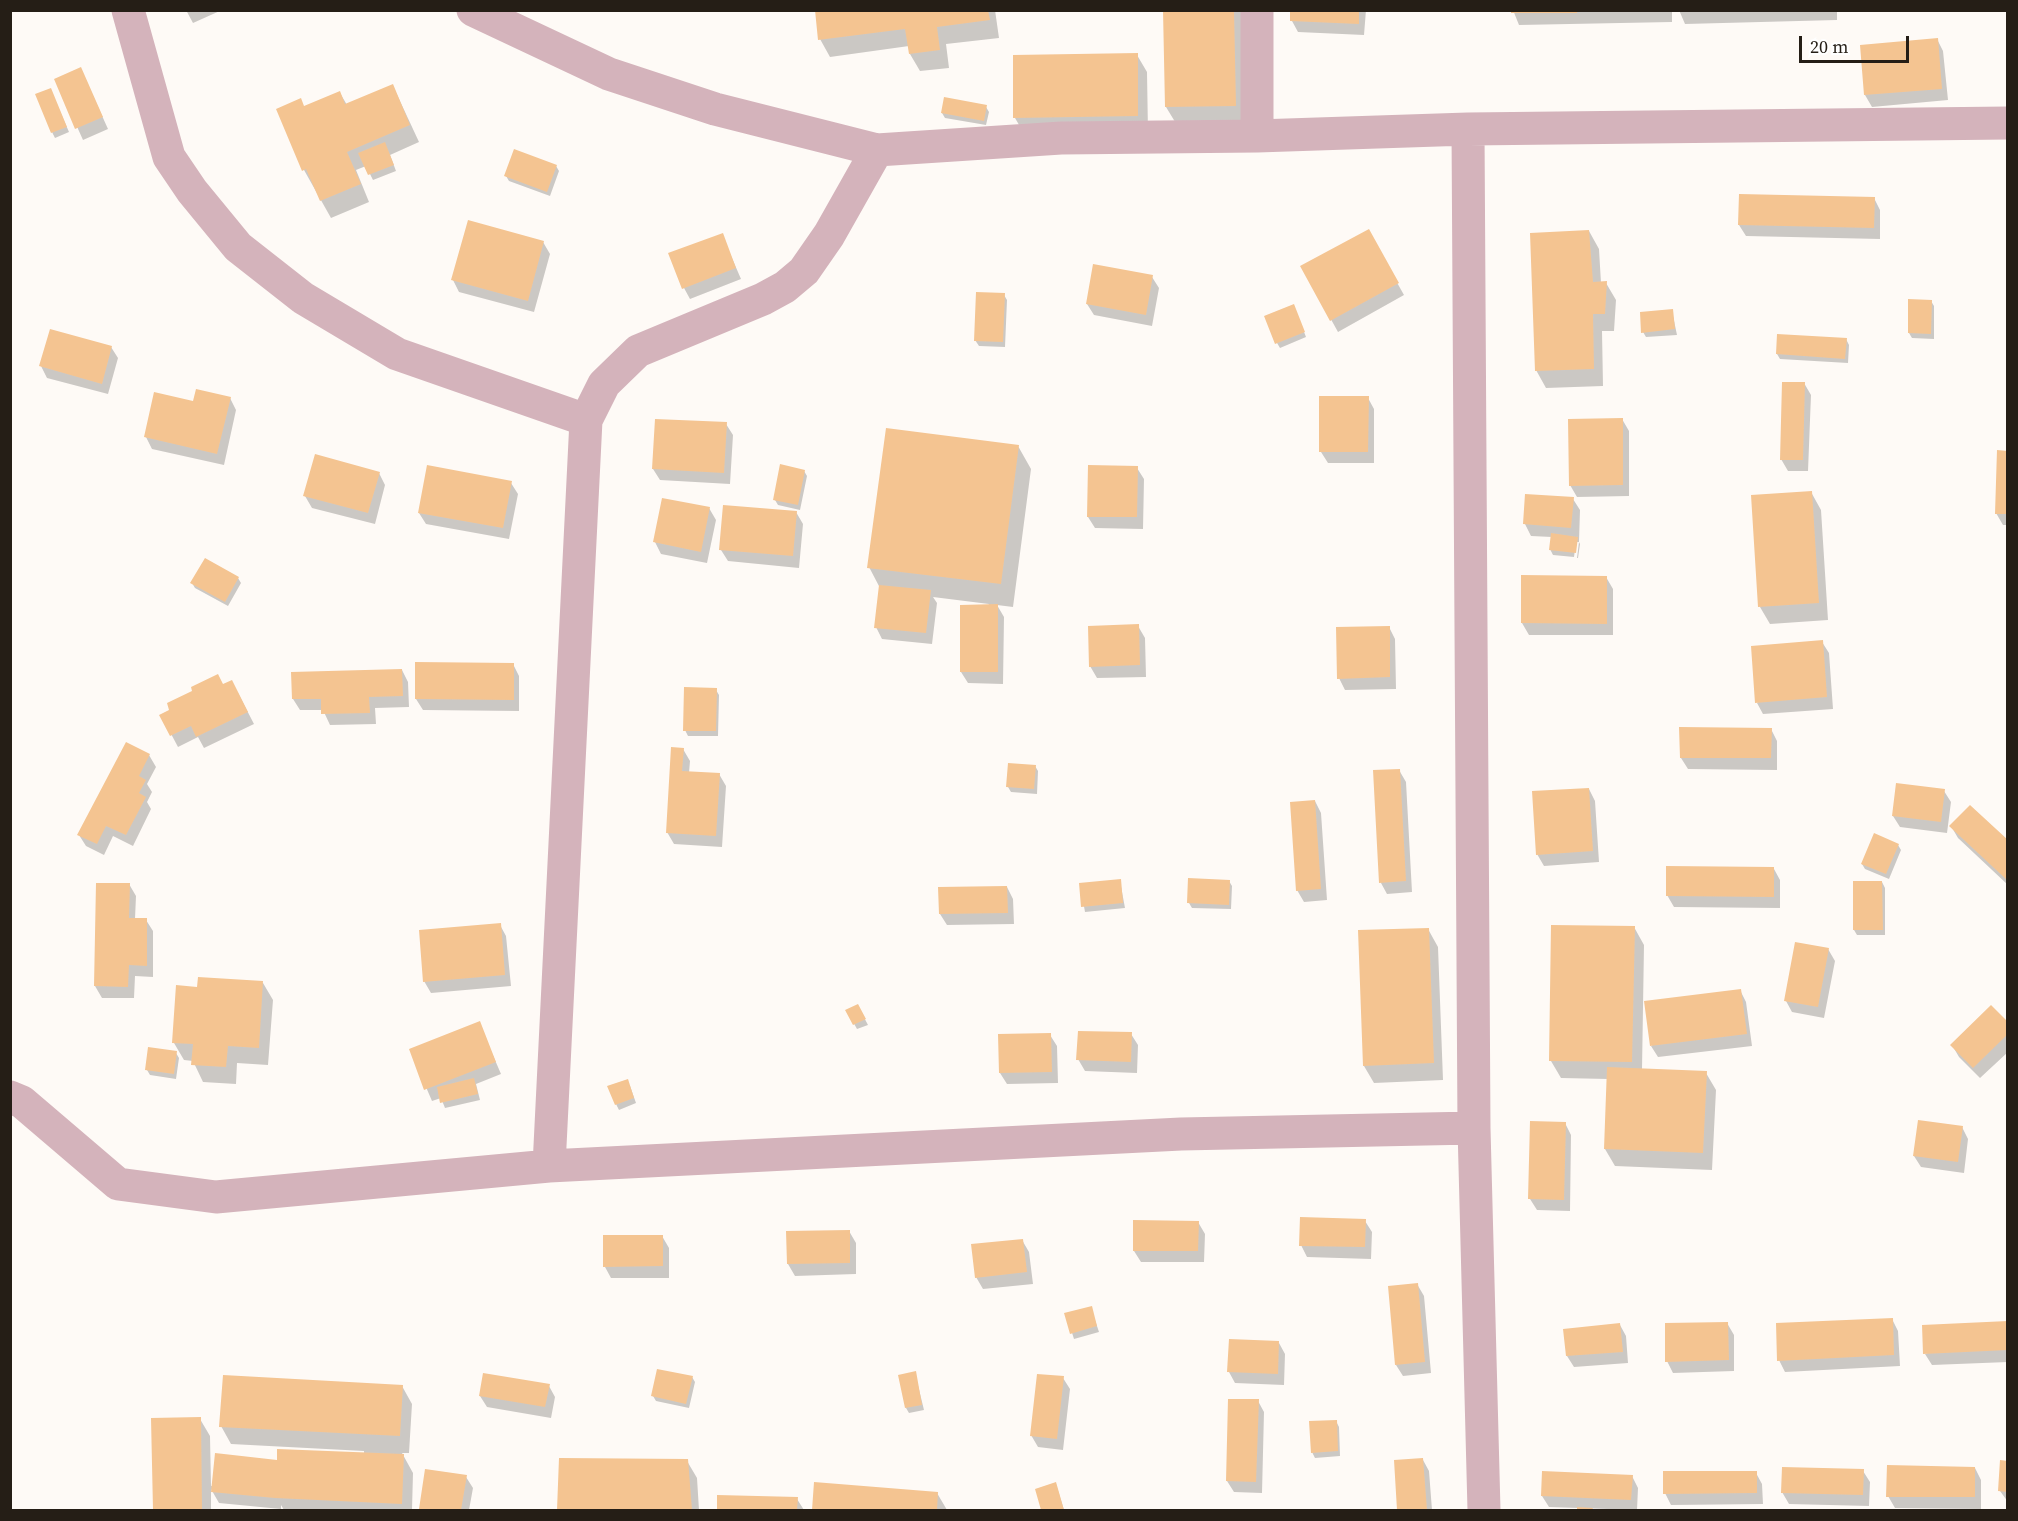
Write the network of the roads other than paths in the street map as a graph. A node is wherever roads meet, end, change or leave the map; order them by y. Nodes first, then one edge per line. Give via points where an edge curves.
1 (128, 10) edge
2 (473, 10) edge
3 (1257, 10) edge
4 (2007, 123) edge
5 (1468, 129) junction
6 (1257, 136) junction
7 (877, 150) junction
8 (585, 420) junction
9 (10, 1097) edge
10 (1474, 1128) junction
11 (549, 1166) junction
12 (1484, 1510) edge

1 - 8 street via 169,157 238,247 303,298 397,354
2 - 7 street via 609,74 715,109
3 - 6 street
4 - 5 street
5 - 6 street
5 - 10 street
6 - 7 street via 1061,138
7 - 8 street via 804,271 763,299 638,351 604,384
8 - 11 street
9 - 11 street via 22,1102 118,1184 216,1197
10 - 11 street via 1181,1134
10 - 12 street

